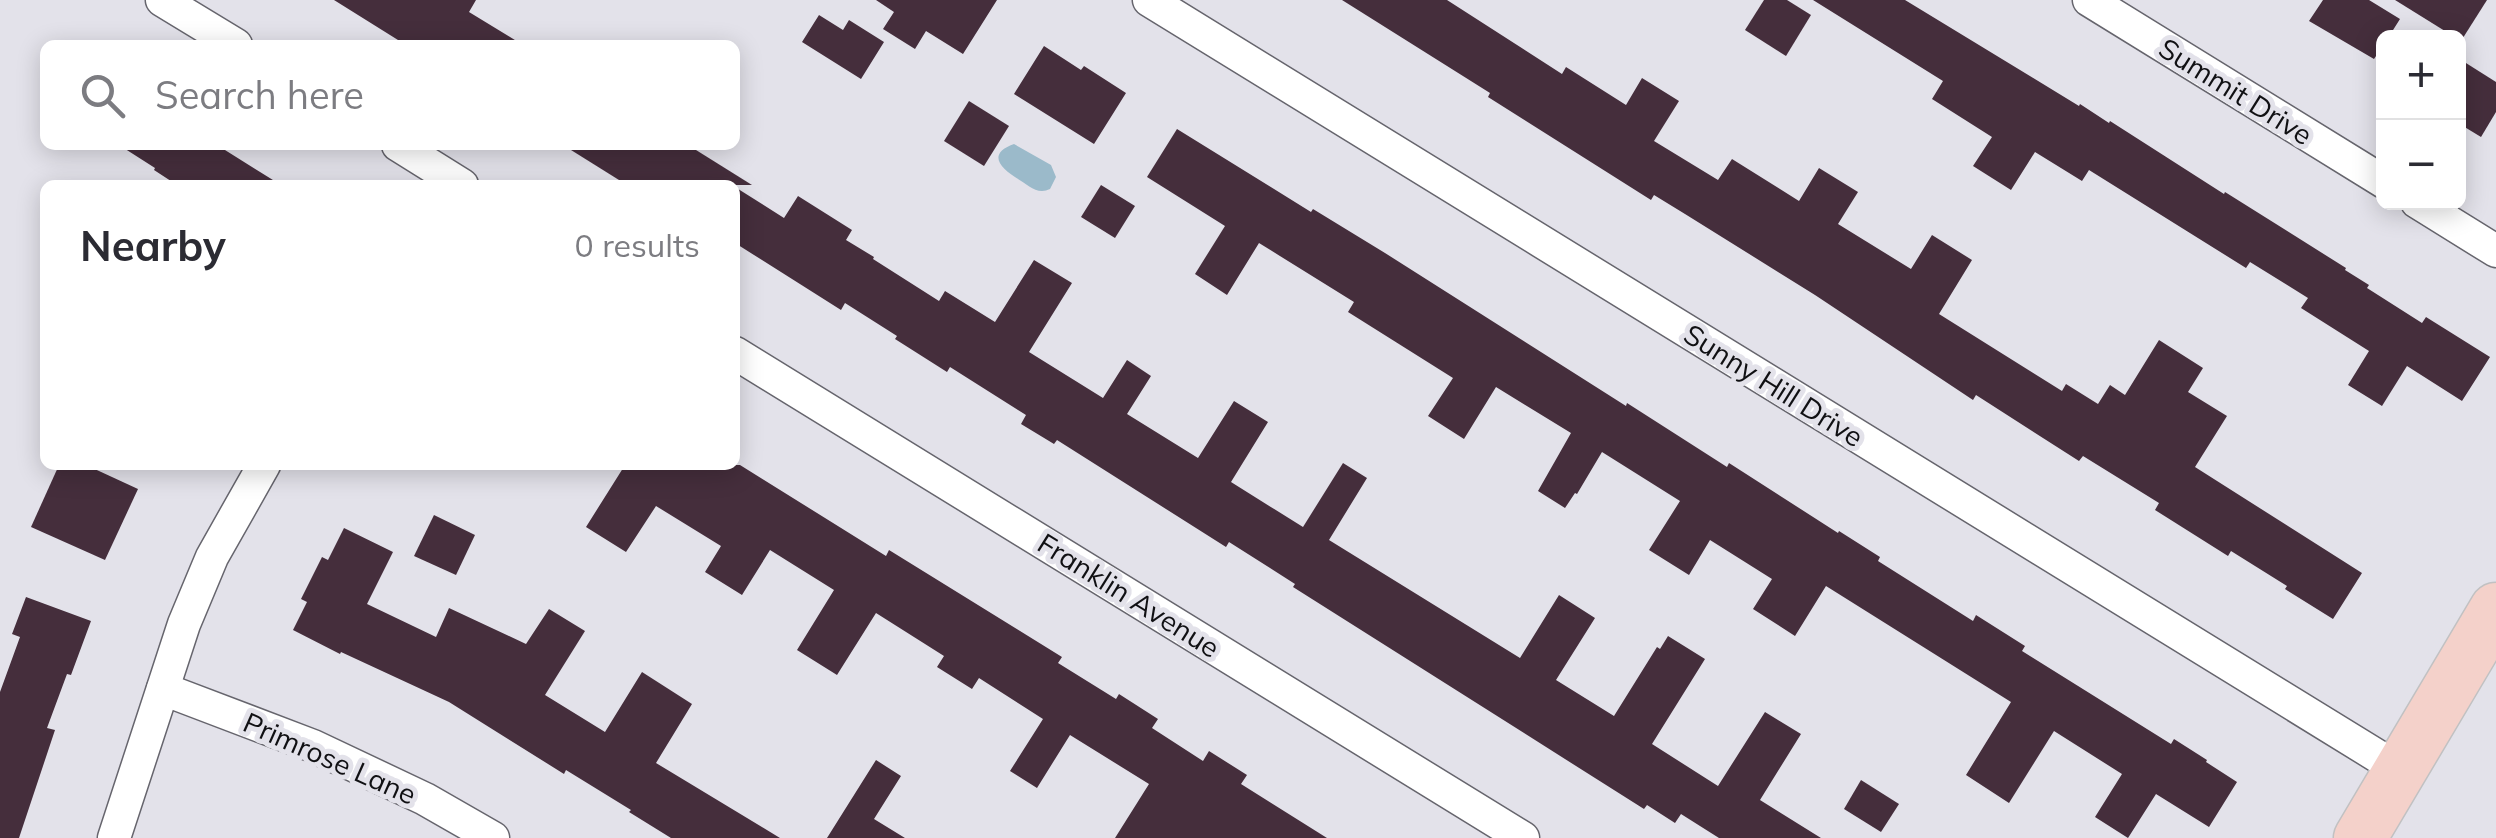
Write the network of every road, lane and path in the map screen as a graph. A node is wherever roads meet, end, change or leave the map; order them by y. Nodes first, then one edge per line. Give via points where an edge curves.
1 (162, 0) edge
2 (1148, 0) edge
3 (2089, 0) edge
4 (228, 40) edge
5 (405, 150) edge
6 (2376, 177) edge
7 (445, 180) edge
8 (2431, 210) edge
9 (2496, 251) edge
10 (740, 356) edge
11 (261, 470) edge
12 (2496, 609) edge
13 (163, 688) junction
14 (2400, 770) junction
15 (114, 838) edge
16 (493, 838) edge
17 (1523, 838) edge
18 (2360, 838) edge

1 - 4 street
2 - 14 street, Sunny Hill Drive
3 - 6 street, Summit Drive
5 - 7 street
8 - 9 street
10 - 17 street, Franklin Avenue
11 - 13 street via 212,557
12 - 14 main road
13 - 15 street
13 - 16 street, Primrose Lane via 313,746
14 - 18 main road

